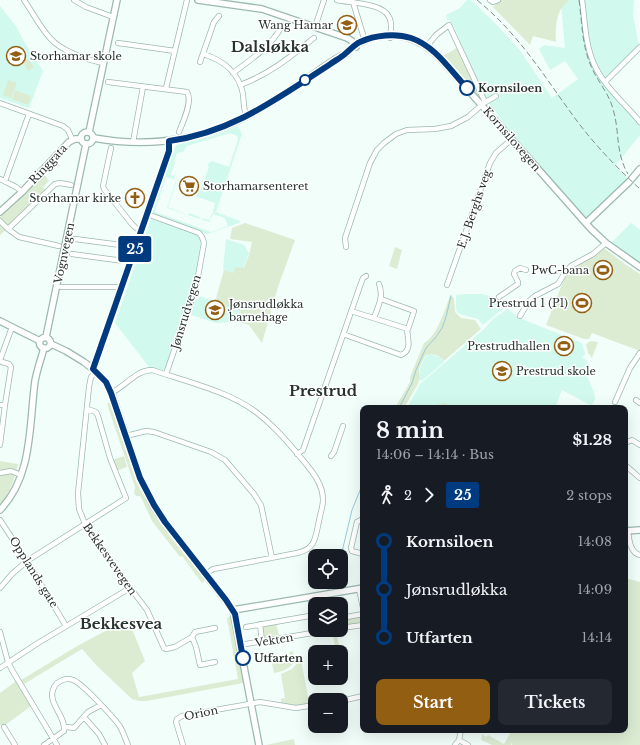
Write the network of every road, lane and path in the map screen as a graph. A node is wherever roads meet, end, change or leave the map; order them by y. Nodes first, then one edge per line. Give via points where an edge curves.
1 (24, 0) edge
2 (74, 0) edge
3 (117, 0) edge
4 (187, 0) edge
5 (198, 0) edge
6 (324, 0) edge
7 (337, 0) edge
8 (490, 0) edge
9 (498, 0) edge
10 (582, 0) edge
11 (226, 2) edge
12 (353, 2) junction
13 (219, 16) dead end
14 (113, 17) junction
15 (316, 24) dead end
16 (281, 27) dead end
17 (390, 37) junction
18 (314, 38) dead end
19 (364, 38) dead end
20 (118, 43) dead end
21 (356, 46) junction
22 (427, 46) junction
23 (640, 47) edge
24 (175, 51) junction
25 (203, 54) junction
26 (200, 62) dead end
27 (103, 63) junction
28 (233, 73) junction
29 (108, 82) dead end
30 (605, 82) junction
31 (240, 85) junction
32 (143, 87) junction
33 (166, 88) junction
34 (496, 96) dead end
35 (0, 103) edge
36 (483, 104) junction
37 (30, 114) junction
38 (247, 116) junction
39 (640, 122) edge
40 (89, 132) junction
41 (179, 132) dead end
42 (94, 138) junction
43 (72, 139) junction
44 (81, 139) junction
45 (512, 139) junction
46 (169, 141) junction
47 (133, 142) junction
48 (86, 144) junction
49 (111, 148) dead end
50 (640, 169) edge
51 (2, 180) edge
52 (71, 186) dead end
53 (22, 192) junction
54 (0, 212) edge
55 (147, 214) junction
56 (0, 221) edge
57 (586, 224) junction
58 (8, 229) junction
59 (141, 231) junction
60 (75, 239) dead end
61 (606, 243) junction
62 (59, 246) dead end
63 (136, 247) junction
64 (346, 247) dead end
65 (72, 254) dead end
66 (131, 262) junction
67 (640, 267) edge
68 (526, 270) dead end
69 (366, 276) dead end
70 (379, 284) dead end
71 (447, 285) dead end
72 (61, 287) dead end
73 (122, 287) junction
74 (499, 297) dead end
75 (381, 298) junction
76 (352, 311) junction
77 (520, 316) dead end
78 (374, 318) junction
79 (0, 321) edge
80 (12, 327) junction
81 (406, 330) junction
82 (343, 334) junction
83 (46, 337) junction
84 (40, 341) junction
85 (51, 344) junction
86 (44, 348) junction
87 (640, 353) edge
88 (94, 370) junction
89 (166, 374) junction
90 (111, 393) junction
91 (615, 402) dead end
92 (3, 405) edge
93 (86, 410) junction
94 (343, 426) dead end
95 (126, 436) junction
96 (628, 442) edge
97 (0, 445) edge
98 (640, 445) edge
99 (298, 454) junction
100 (331, 456) dead end
101 (628, 468) edge
102 (0, 473) edge
103 (21, 474) junction
104 (640, 478) edge
105 (0, 510) edge
106 (0, 520) edge
107 (360, 520) edge
108 (85, 524) junction
109 (640, 530) edge
110 (628, 531) edge
111 (628, 536) edge
112 (360, 553) edge
113 (640, 555) edge
114 (272, 558) junction
115 (27, 561) junction
116 (206, 574) junction
117 (0, 588) edge
118 (130, 588) junction
119 (360, 588) edge
120 (233, 610) junction
121 (360, 615) edge
122 (308, 616) edge
123 (348, 617) edge
124 (260, 624) junction
125 (360, 625) edge
126 (66, 626) junction
127 (246, 626) dead end
128 (348, 627) edge
129 (214, 628) dead end
130 (0, 632) edge
131 (308, 634) edge
132 (192, 637) junction
133 (262, 641) junction
134 (240, 645) junction
135 (8, 662) junction
136 (216, 662) dead end
137 (0, 668) edge
138 (360, 697) edge
139 (348, 699) edge
140 (252, 703) junction
141 (100, 705) junction
142 (308, 706) edge
143 (84, 717) junction
144 (4, 727) dead end
145 (64, 728) junction
146 (460, 733) edge
147 (54, 739) junction
148 (459, 740) junction
149 (15, 745) edge
150 (44, 745) edge
151 (57, 745) edge
152 (105, 745) edge
153 (128, 745) edge
154 (183, 745) edge
155 (259, 745) edge
156 (455, 745) edge
157 (468, 745) edge

1 - 27 street via 50,38 58,45 65,50
2 - 14 street
3 - 14 main road
4 - 24 street
5 - 11 main road
6 - 15 street
7 - 12 street
8 - 9 street
10 - 30 street via 591,58
11 - 21 main road via 265,10 347,38
12 - 17 street via 387,12 390,18
12 - 19 street
13 - 25 street via 214,22
14 - 27 main road
16 - 28 street via 270,43
17 - 21 main road, Kornsilovegen via 365,40
17 - 22 main road, Kornsilovegen via 406,37
18 - 31 street via 280,65 255,80
20 - 24 street
21 - 38 main road, Kornsilovegen
22 - 36 main road, Kornsilovegen
22 - 36 street via 449,25 484,100
23 - 30 street
24 - 33 street
25 - 26 street
25 - 28 street via 222,62
27 - 40 main road
28 - 31 street
29 - 32 street
30 - 39 street
31 - 38 street
32 - 33 street
32 - 47 street
33 - 41 street via 189,94 189,102
34 - 36 street, Kornsilovegen
35 - 37 street
36 - 45 main road, Kornsilovegen
36 - 64 street via 468,117 451,126 407,130 396,134 377,150 370,163 345,238
37 - 43 street via 63,126
37 - 51 street
38 - 46 main road, Kornsilovegen via 213,131
40 - 42 main road
40 - 44 main road via 83,134
42 - 47 main road, Kornsilovegen
42 - 48 main road via 92,143
43 - 44 main road, Ringgata
43 - 53 main road, Ringgata
44 - 48 main road
45 - 57 main road, Kornsilovegen
45 - 71 street, E.J. Berghs veg via 496,153 490,163
46 - 47 main road, Kornsilovegen
46 - 55 street, Bekkesvevegen via 169,151
48 - 83 main road, Vognvegen
49 - 59 street via 103,182 104,189
50 - 57 main road
51 - 53 street
52 - 58 street via 55,184
53 - 54 main road, Ringgata
55 - 59 street, Bekkesvevegen
55 - 89 street, Jønsrudvegen via 199,233 204,242 196,287
56 - 58 street
57 - 61 main road, Kornsilovegen
58 - 62 street via 19,237
59 - 63 street, Bekkesvevegen
60 - 63 street
61 - 67 main road, Kornsilovegen
61 - 77 street via 570,267 558,284 529,301
63 - 66 street, Bekkesvevegen
65 - 66 street
66 - 73 street, Bekkesvevegen
68 - 74 street via 520,268 515,271 518,284
69 - 76 street via 363,278
70 - 75 street
72 - 73 street
73 - 88 street, Bekkesvevegen
75 - 78 street
75 - 81 street via 414,311
76 - 78 street
76 - 82 street
78 - 81 street
79 - 80 main road
80 - 84 main road
80 - 92 street via 0,360 11,367
81 - 82 street via 408,347 402,354
82 - 99 street via 303,450
83 - 84 main road
83 - 85 main road
84 - 86 main road via 40,346
85 - 86 main road
85 - 88 main road via 70,353
86 - 103 main road via 37,372 29,441
87 - 91 street via 630,368
88 - 90 main road via 106,382
88 - 93 street, Bekkesvevegen
89 - 90 street via 152,370 143,371
89 - 99 street via 225,395 251,409 272,425
90 - 95 main road
92 - 97 street
93 - 108 street, Bekkesvevegen via 77,499
93 - 108 street via 96,412 98,416 126,498
94 - 100 street
95 - 114 street via 146,431 154,432 211,452 225,460 260,501
95 - 116 main road via 140,478 154,505
96 - 98 street via 632,440
99 - 114 street via 322,489 322,506 315,536 312,546 305,551
101 - 104 street
102 - 103 street via 11,471
103 - 105 main road via 13,493
106 - 115 street, Opplands gate
107 - 112 street via 357,522 351,548 352,551
108 - 115 street
108 - 118 street, Bekkesvevegen
109 - 110 main road
111 - 113 street via 633,550
114 - 116 street via 213,569
115 - 117 street
115 - 126 street, Opplands gate
116 - 120 main road
118 - 126 street
118 - 132 street, Bekkesvevegen via 148,613 166,649
119 - 120 main road
120 - 134 main road
121 - 123 street
122 - 124 street
124 - 127 street
124 - 133 street
125 - 128 street
126 - 135 street
129 - 132 street, Bekkesvevegen via 196,632
130 - 135 street
131 - 133 street, Vekten
132 - 136 street via 200,665
133 - 134 street, Vekten
134 - 140 main road
135 - 137 street
135 - 147 street
138 - 139 street
140 - 142 street via 266,702 296,708
140 - 154 street, Orion via 177,719
140 - 155 main road
141 - 143 street
141 - 145 street via 76,681 66,679 59,682 53,689 52,698
141 - 153 street via 118,724
143 - 145 street via 74,728
143 - 152 street
144 - 149 street
145 - 147 street
146 - 148 street
147 - 150 street
147 - 151 street
148 - 156 street
148 - 157 street

